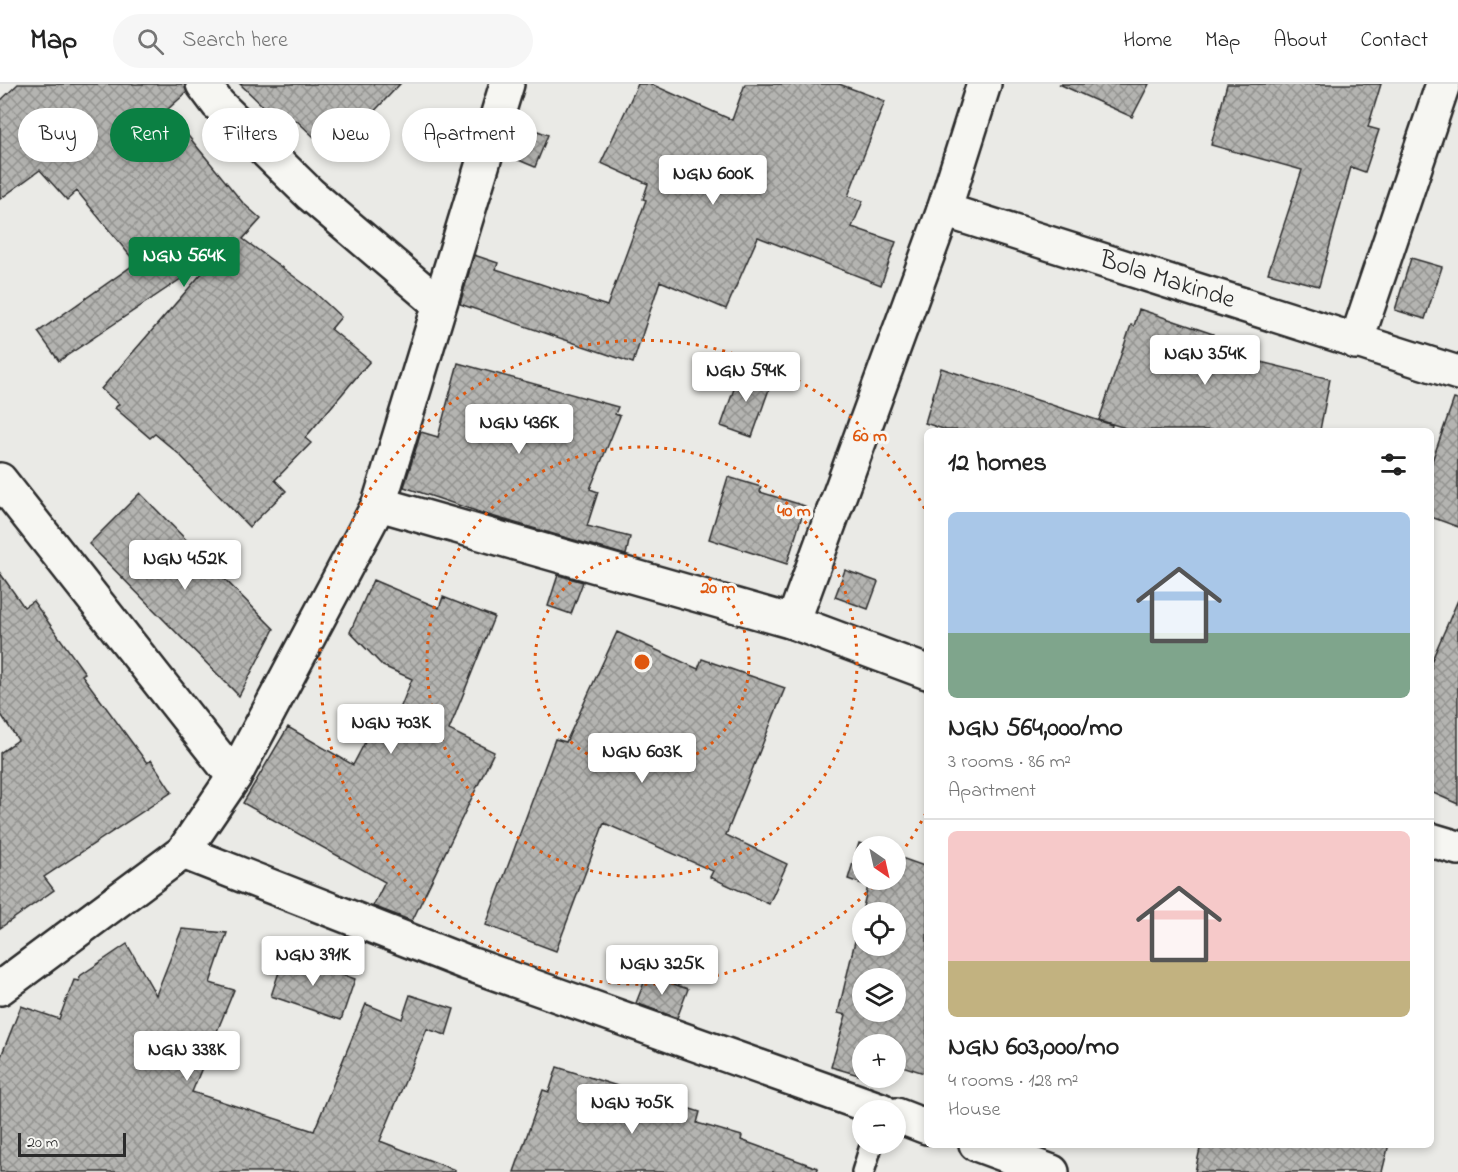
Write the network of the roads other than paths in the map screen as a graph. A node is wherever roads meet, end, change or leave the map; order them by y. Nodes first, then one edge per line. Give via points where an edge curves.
1 (203, 84) edge
2 (507, 84) edge
3 (984, 84) edge
4 (1443, 84) edge
5 (944, 210) junction
6 (439, 304) junction
7 (1356, 342) junction
8 (1458, 374) edge
9 (0, 480) edge
10 (379, 504) junction
11 (793, 622) junction
12 (924, 671) edge
13 (234, 777) junction
14 (1434, 841) edge
15 (1458, 848) edge
16 (183, 852) junction
17 (0, 988) edge
18 (853, 1100) edge
19 (906, 1119) edge
20 (924, 1126) edge
21 (987, 1148) edge
22 (869, 1154) edge
23 (863, 1172) edge
24 (1052, 1172) edge

1 - 6 street via 218,104 310,194
2 - 6 street
3 - 5 street
4 - 7 street
5 - 7 street, Bola Makinde
5 - 11 street
6 - 10 street
7 - 8 street, Bola Makinde
9 - 13 street
10 - 11 street
10 - 13 street
11 - 12 street
13 - 16 street
14 - 15 street
16 - 17 street
16 - 18 street via 464,962
19 - 20 street
21 - 24 street
22 - 23 lane

